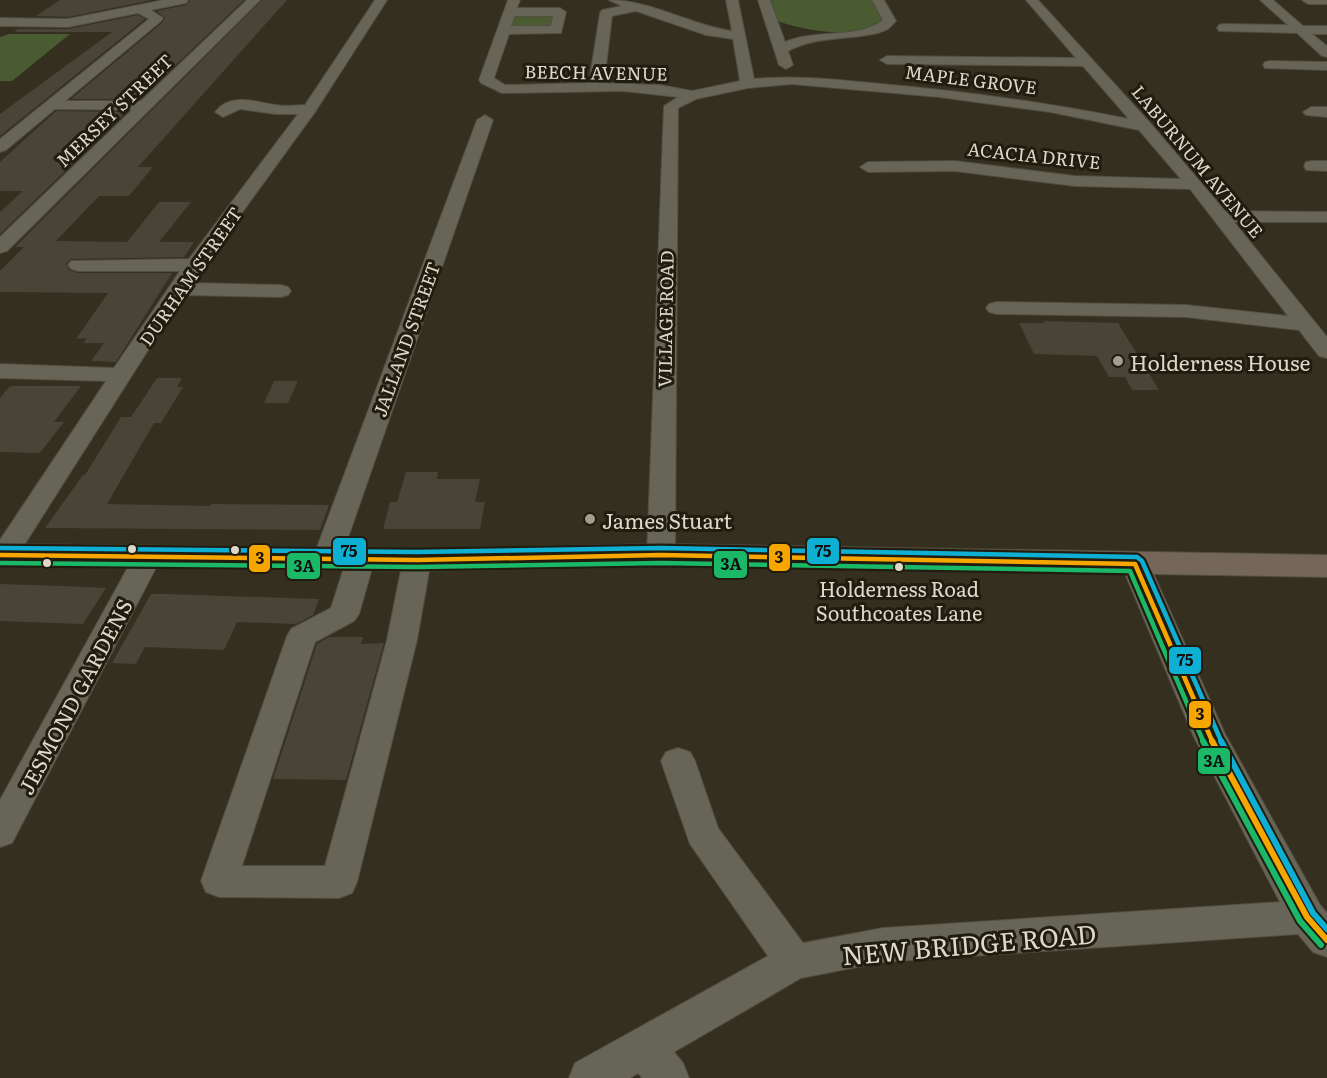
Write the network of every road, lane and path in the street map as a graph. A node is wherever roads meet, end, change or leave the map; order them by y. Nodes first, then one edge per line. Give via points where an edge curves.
1 (182, 0) edge
2 (254, 0) edge
3 (381, 0) edge
4 (615, 0) edge
5 (732, 0) edge
6 (764, 0) edge
7 (878, 0) edge
8 (1032, 0) edge
9 (1266, 0) edge
10 (1308, 0) edge
11 (1327, 0) edge
12 (512, 6) edge
13 (633, 8) junction
14 (140, 9) junction
15 (0, 22) edge
16 (770, 22) junction
17 (1223, 28) dead end
18 (503, 30) junction
19 (1299, 30) junction
20 (1327, 30) edge
21 (831, 35) junction
22 (740, 36) junction
23 (781, 50) junction
24 (1327, 53) edge
25 (887, 60) dead end
26 (1088, 62) junction
27 (1270, 65) dead end
28 (1327, 66) edge
29 (791, 80) junction
30 (748, 84) junction
31 (596, 87) junction
32 (692, 95) junction
33 (51, 105) junction
34 (147, 106) junction
35 (310, 110) junction
36 (223, 112) dead end
37 (485, 120) dead end
38 (1146, 127) junction
39 (0, 147) edge
40 (868, 167) dead end
41 (1195, 184) junction
42 (1221, 216) junction
43 (1327, 217) edge
44 (0, 247) edge
45 (78, 265) dead end
46 (196, 266) junction
47 (177, 290) junction
48 (281, 291) dead end
49 (996, 308) dead end
50 (1306, 324) junction
51 (1327, 351) edge
52 (0, 371) edge
53 (122, 375) junction
54 (2, 555) edge
55 (661, 555) junction
56 (147, 558) junction
57 (327, 558) junction
58 (361, 558) junction
59 (417, 560) junction
60 (1135, 564) junction
61 (1327, 566) edge
62 (678, 761) dead end
63 (0, 833) edge
64 (1317, 928) edge
65 (794, 962) junction
66 (656, 1062) edge
67 (590, 1078) edge

1 - 14 street
2 - 34 street, MERSEY STREET
3 - 35 street, DURHAM STREET
4 - 13 street
5 - 22 street
6 - 16 street
7 - 21 street via 890,21 886,26
8 - 26 street, LABURNUM AVENUE
9 - 19 street
10 - 11 street
12 - 18 street, BEECH AVENUE
12 - 18 street via 560,12 557,30
13 - 22 street via 711,32
13 - 31 street via 606,13
14 - 15 street via 68,23
14 - 33 street via 157,18
16 - 21 street
16 - 23 street
17 - 19 street
18 - 31 street, BEECH AVENUE via 486,80 502,88
19 - 20 street
19 - 24 street
21 - 23 street
22 - 30 street
23 - 29 street
25 - 26 street
26 - 38 street, LABURNUM AVENUE
27 - 28 street
29 - 30 street, BEECH AVENUE
29 - 38 street, MAPLE GROVE via 939,93 1050,108
30 - 32 street, BEECH AVENUE
31 - 32 street, BEECH AVENUE
32 - 55 street, VILLAGE ROAD via 671,106
33 - 34 street
33 - 39 street
34 - 44 street, MERSEY STREET
35 - 36 street via 232,104
35 - 46 street, DURHAM STREET
37 - 57 street, JALLAND STREET
38 - 41 street, LABURNUM AVENUE
40 - 41 street, ACACIA DRIVE via 955,166 1075,181
41 - 42 street, LABURNUM AVENUE
42 - 43 street
42 - 50 street, LABURNUM AVENUE
45 - 46 street
46 - 47 street, DURHAM STREET
47 - 48 street
47 - 53 street, DURHAM STREET
49 - 50 street via 1186,311
50 - 51 street, LABURNUM AVENUE
52 - 53 street
53 - 54 street, DURHAM STREET
54 - 56 highway
55 - 59 highway
55 - 60 highway
56 - 57 highway
56 - 63 street, JESMOND GARDENS
57 - 58 highway
58 - 59 highway
58 - 59 street via 344,614 303,636 219,881 339,882 402,640
60 - 61 highway
60 - 64 street via 1209,735
62 - 65 street via 702,834
64 - 65 street, NEW BRIDGE ROAD via 883,945
65 - 66 street, NEW BRIDGE ROAD
66 - 67 street, NEW BRIDGE ROAD

